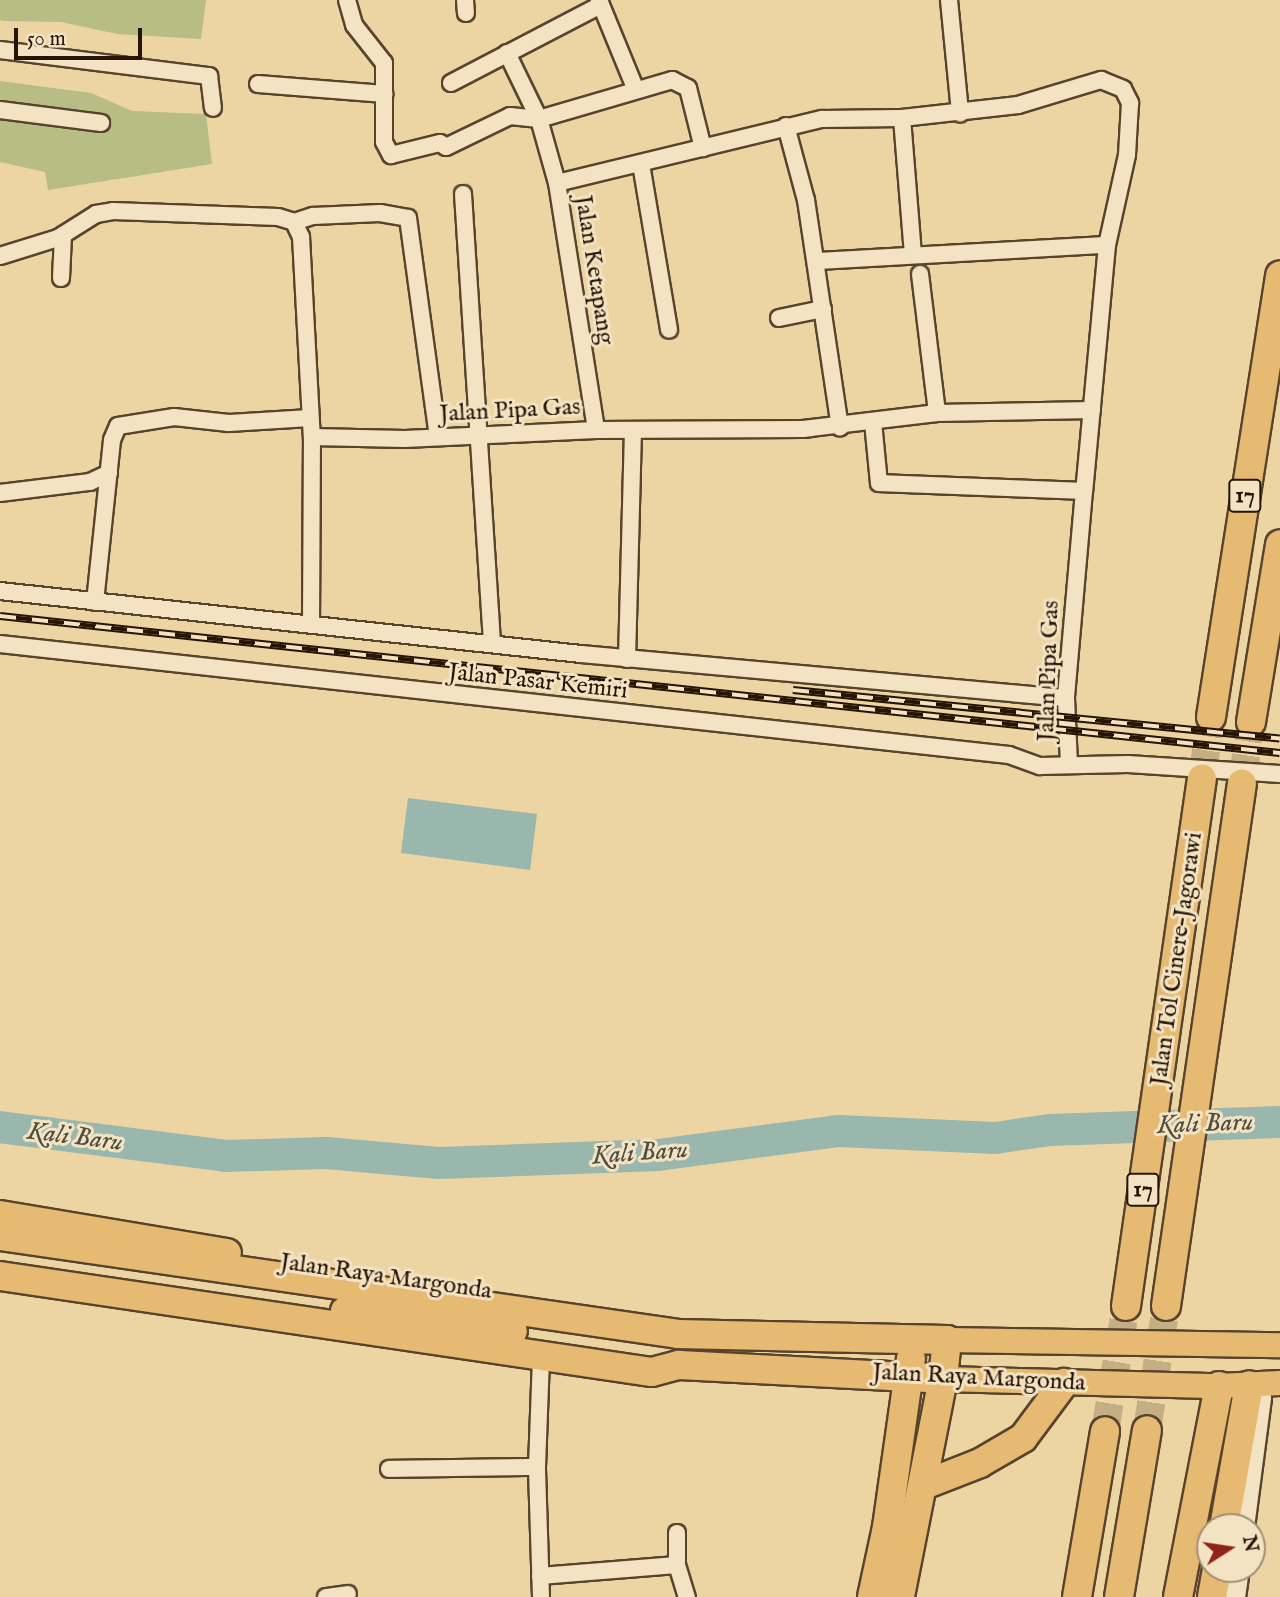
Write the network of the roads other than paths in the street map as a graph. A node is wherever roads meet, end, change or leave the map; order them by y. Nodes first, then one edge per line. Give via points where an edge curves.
1 (347, 0) edge
2 (949, 0) edge
3 (600, 2) edge
4 (0, 50) edge
5 (507, 53) junction
6 (451, 83) dead end
7 (258, 84) dead end
8 (636, 90) junction
9 (385, 94) junction
10 (1130, 103) joint
11 (213, 108) dead end
12 (0, 110) edge
13 (960, 113) junction
14 (902, 118) junction
15 (538, 119) junction
16 (101, 123) dead end
17 (786, 126) junction
18 (704, 148) junction
19 (641, 164) junction
20 (557, 183) junction
21 (463, 194) dead end
22 (294, 222) junction
23 (63, 235) junction
24 (1107, 244) junction
25 (913, 254) junction
26 (0, 256) edge
27 (817, 261) junction
28 (920, 274) dead end
29 (1280, 275) edge
30 (61, 278) dead end
31 (823, 309) junction
32 (779, 318) dead end
33 (669, 330) dead end
34 (1092, 410) junction
35 (937, 413) junction
36 (310, 418) junction
37 (873, 422) junction
38 (840, 427) junction
39 (596, 430) junction
40 (633, 431) junction
41 (480, 434) junction
42 (312, 437) junction
43 (439, 437) junction
44 (109, 473) junction
45 (1083, 491) junction
46 (0, 493) edge
47 (1280, 544) edge
48 (0, 590) edge
49 (95, 602) junction
50 (311, 624) junction
51 (492, 642) junction
52 (0, 644) edge
53 (627, 659) junction
54 (1066, 698) junction
55 (1211, 717) tunnel mouth
56 (1251, 722) tunnel mouth
57 (1069, 765) junction
58 (1280, 774) edge
59 (1202, 779) tunnel mouth
60 (1242, 783) tunnel mouth
61 (0, 1215) edge
62 (0, 1236) edge
63 (0, 1258) edge
64 (0, 1276) edge
65 (200, 1278) junction
66 (1126, 1306) tunnel mouth
67 (1166, 1306) tunnel mouth
68 (913, 1339) junction
69 (947, 1340) junction
70 (1280, 1345) edge
71 (541, 1357) junction
72 (679, 1366) junction
73 (909, 1376) junction
74 (943, 1379) junction
75 (1064, 1383) junction
76 (1264, 1384) edge
77 (1219, 1386) junction
78 (1147, 1430) tunnel mouth
79 (1105, 1431) tunnel mouth
80 (537, 1467) junction
81 (389, 1469) dead end
82 (924, 1485) junction
83 (1228, 1513) edge
84 (1245, 1513) edge
85 (677, 1533) dead end
86 (677, 1565) junction
87 (540, 1576) junction
88 (348, 1594) dead end
89 (326, 1597) edge
90 (541, 1597) edge
91 (687, 1597) edge
92 (872, 1597) edge
93 (900, 1597) edge
94 (1076, 1597) edge
95 (1119, 1597) edge
96 (1178, 1597) edge

1 - 9 street via 354,26 382,57
2 - 13 street
3 - 5 street
3 - 8 street
4 - 11 street via 209,76
5 - 6 street
5 - 15 street
7 - 9 street
8 - 15 street
8 - 18 street via 672,80 685,85
9 - 15 street via 386,151 398,156 440,143 446,147 510,116
10 - 13 street, Jalan Ketapang via 1120,85 1101,80 1034,101
10 - 24 street, Jalan Pipa Gas via 1127,155
12 - 16 street
13 - 14 street, Jalan Ketapang
14 - 17 street, Jalan Ketapang via 822,119
14 - 25 street
15 - 20 street
17 - 18 street, Jalan Ketapang
17 - 27 street
18 - 19 street, Jalan Ketapang
19 - 20 street, Jalan Ketapang
19 - 33 street
20 - 39 street, Jalan Ketapang
21 - 41 street
22 - 23 street via 278,217 130,210 96,214
22 - 36 street via 301,237
22 - 43 street via 313,216 380,213 408,218
23 - 26 street
23 - 30 street
24 - 25 street
24 - 34 street, Jalan Pipa Gas
25 - 27 street
27 - 31 street
28 - 35 street
29 - 55 highway, 17
31 - 32 street
31 - 38 street
34 - 35 street, Jalan Pipa Gas
34 - 45 street, Jalan Pipa Gas
35 - 37 street, Jalan Pipa Gas
36 - 42 street
36 - 44 street via 229,422 174,418 118,426
37 - 38 street, Jalan Pipa Gas
37 - 45 street via 879,483
38 - 40 street, Jalan Pipa Gas
39 - 40 street, Jalan Pipa Gas
39 - 41 street, Jalan Pipa Gas
40 - 53 street
41 - 43 street, Jalan Pipa Gas
41 - 51 street
42 - 43 street, Jalan Pipa Gas
42 - 50 street
44 - 46 street via 90,482
44 - 49 street
45 - 54 street, Jalan Pipa Gas
47 - 56 highway, 17
48 - 49 street
49 - 50 street
50 - 51 street
51 - 53 street
52 - 57 street, Jalan Pasar Kemiri via 1009,755 1040,766
53 - 54 street
54 - 57 street, Jalan Pipa Gas
57 - 58 street, Jalan Pipa Gas
59 - 66 highway, Jalan Tol Cinere–Jagorawi / 17
60 - 67 highway, Jalan Tol Cinere–Jagorawi / 17
61 - 65 highway, Jalan Raya Margonda
62 - 65 highway, Jalan Raya Margonda
63 - 65 highway, Jalan Raya Margonda
64 - 65 highway, Jalan Raya Margonda
65 - 68 highway, Jalan Raya Margonda via 742,1338
65 - 71 highway, Jalan Raya Margonda
65 - 72 highway, Jalan Raya Margonda via 652,1348
68 - 69 highway, Jalan Raya Margonda
68 - 73 highway
69 - 70 main road, Jalan Raya Margonda
69 - 74 highway
71 - 72 highway, Jalan Raya Margonda via 652,1372
71 - 80 street
72 - 73 highway, Jalan Raya Margonda
73 - 74 highway, Jalan Raya Margonda
73 - 92 highway
74 - 75 main road, Jalan Raya Margonda
74 - 82 highway
75 - 77 main road, Jalan Raya Margonda
75 - 82 highway via 1023,1438 980,1463
76 - 77 main road, Jalan Raya Margonda
76 - 83 highway
76 - 84 street
77 - 96 highway
78 - 95 highway
79 - 94 highway
80 - 81 street
80 - 87 street
82 - 93 highway
85 - 86 street
86 - 87 street
86 - 91 street
87 - 90 street
88 - 89 street

